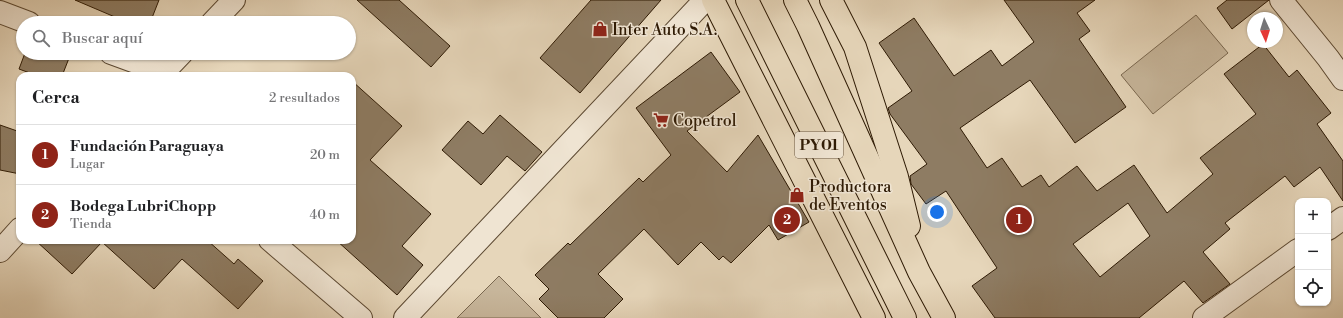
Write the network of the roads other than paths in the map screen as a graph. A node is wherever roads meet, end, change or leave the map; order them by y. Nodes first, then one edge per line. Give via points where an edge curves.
1 (234, 0) edge
2 (705, 0) edge
3 (713, 0) edge
4 (748, 0) edge
5 (795, 0) edge
6 (831, 0) edge
7 (1281, 0) edge
8 (0, 12) edge
9 (219, 16) edge
10 (16, 18) edge
11 (128, 60) edge
12 (175, 60) edge
13 (157, 72) edge
14 (164, 72) edge
15 (1343, 79) edge
16 (1343, 218) edge
17 (1331, 227) edge
18 (16, 233) edge
19 (275, 244) edge
20 (0, 251) edge
21 (1295, 252) edge
22 (919, 272) junction
23 (362, 318) edge
24 (405, 318) edge
25 (874, 318) edge
26 (905, 318) edge
27 (944, 318) edge
28 (1204, 318) edge

1 - 9 street
2 - 24 street
3 - 25 highway
4 - 26 highway, PY01
5 - 22 highway, PY01
6 - 22 highway via 855,47 897,177
7 - 15 street
8 - 10 street
11 - 13 street
12 - 14 street
16 - 17 street
18 - 20 street
19 - 23 street
21 - 28 street
22 - 27 highway, PY01

